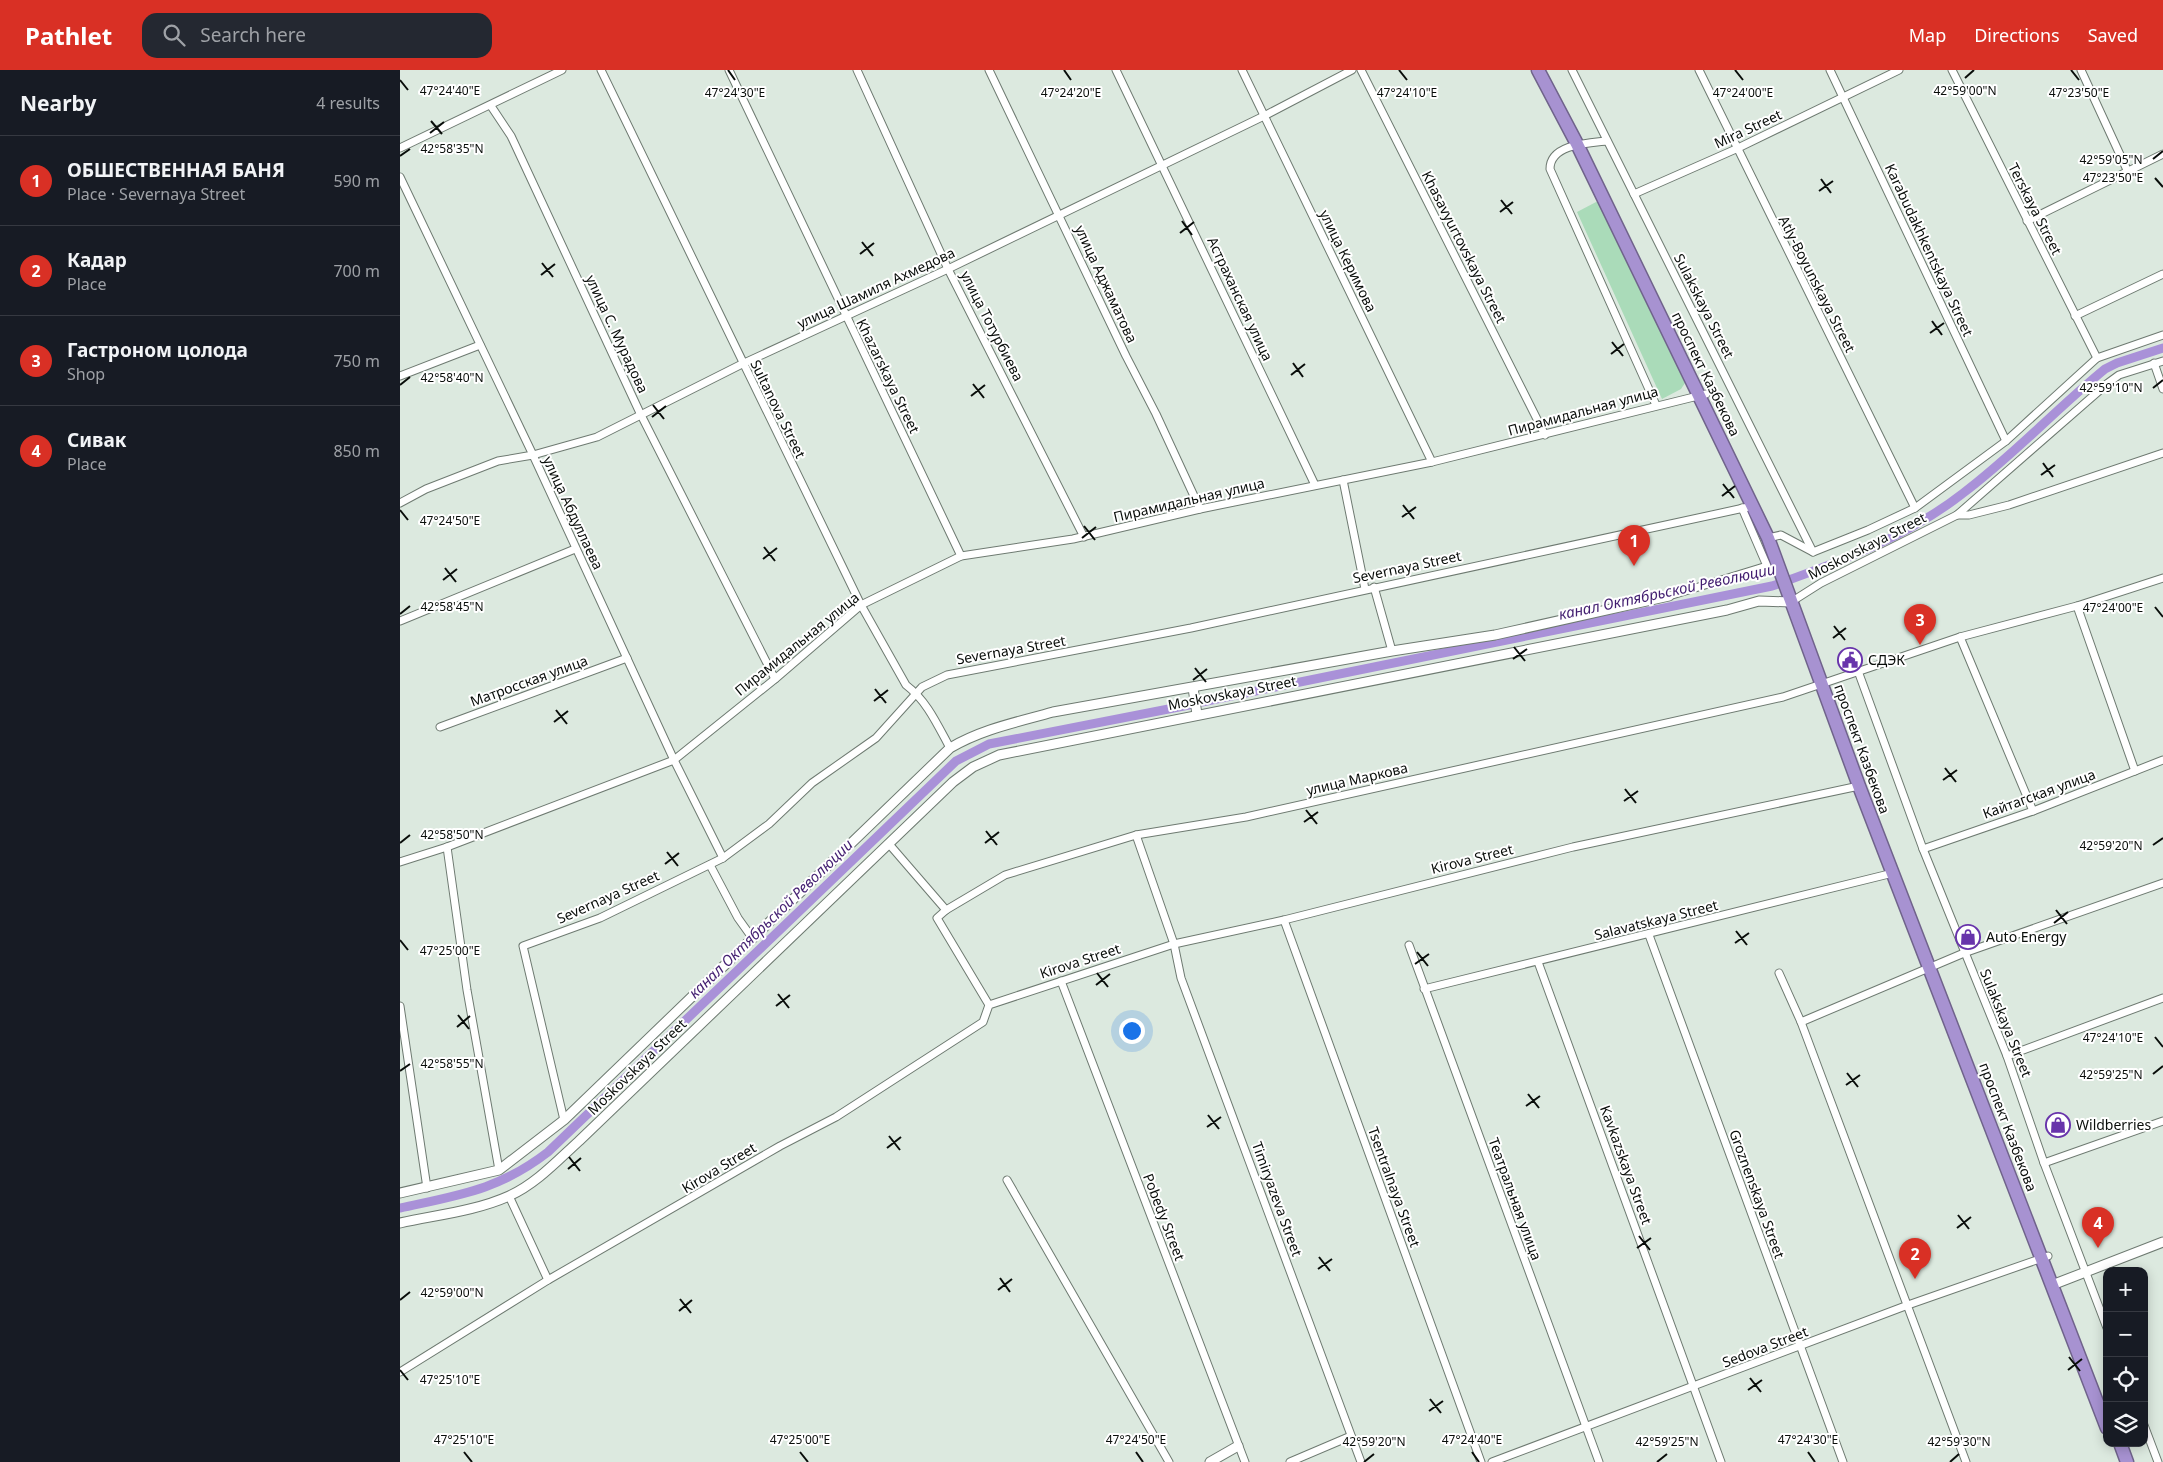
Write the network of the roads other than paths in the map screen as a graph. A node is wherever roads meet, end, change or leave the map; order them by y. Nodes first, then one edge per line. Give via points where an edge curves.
1 (562, 70) edge
2 (601, 70) edge
3 (729, 70) edge
4 (857, 70) edge
5 (989, 70) edge
6 (1116, 70) edge
7 (1242, 70) edge
8 (1352, 70) edge
9 (1361, 70) edge
10 (1538, 70) edge
11 (1547, 70) edge
12 (1572, 70) edge
13 (1699, 70) edge
14 (1830, 70) edge
15 (1898, 70) edge
16 (1952, 70) edge
17 (2081, 70) edge
18 (1843, 97) junction
19 (491, 106) junction
20 (1264, 116) junction
21 (1607, 141) junction
22 (1580, 144) junction
23 (400, 148) edge
24 (1736, 149) junction
25 (2163, 154) edge
26 (1162, 164) junction
27 (2128, 172) junction
28 (400, 177) edge
29 (1634, 194) junction
30 (1059, 215) junction
31 (2028, 221) junction
32 (948, 269) junction
33 (2163, 274) edge
34 (845, 315) junction
35 (2075, 316) junction
36 (2163, 335) edge
37 (480, 345) junction
38 (2097, 358) junction
39 (2163, 360) edge
40 (2154, 363) junction
41 (742, 364) junction
42 (400, 376) edge
43 (2163, 389) edge
44 (1703, 395) junction
45 (1656, 405) junction
46 (640, 414) junction
47 (1544, 435) junction
48 (2006, 441) junction
49 (2163, 453) edge
50 (533, 455) junction
51 (1432, 462) junction
52 (1343, 480) junction
53 (1315, 485) junction
54 (400, 503) edge
55 (1748, 507) junction
56 (1915, 508) junction
57 (1200, 509) junction
58 (1957, 515) junction
59 (1084, 537) junction
60 (1771, 537) junction
61 (575, 549) junction
62 (1813, 552) junction
63 (961, 556) junction
64 (2163, 578) edge
65 (1374, 587) junction
66 (1365, 589) junction
67 (1791, 595) junction
68 (1669, 596) joint
69 (861, 605) junction
70 (2076, 606) junction
71 (400, 621) edge
72 (1960, 637) junction
73 (1392, 651) junction
74 (627, 658) junction
75 (1858, 671) junction
76 (775, 680) junction
77 (1825, 682) junction
78 (1193, 688) junction
79 (917, 693) junction
80 (1197, 714) junction
81 (440, 728) dead end
82 (950, 748) junction
83 (674, 760) junction
84 (2162, 762) edge
85 (2135, 771) junction
86 (1859, 786) junction
87 (2033, 811) junction
88 (1136, 835) junction
89 (889, 844) junction
90 (447, 847) junction
91 (1923, 849) junction
92 (724, 858) junction
93 (400, 862) edge
94 (710, 865) junction
95 (1893, 873) junction
96 (2163, 883) edge
97 (946, 910) junction
98 (1284, 920) junction
99 (1649, 935) junction
100 (753, 939) junction
101 (1174, 944) junction
102 (1409, 945) dead end
103 (1964, 953) junction
104 (1538, 962) junction
105 (1933, 967) junction
106 (1779, 973) dead end
107 (1061, 981) junction
108 (1424, 989) junction
109 (2163, 998) edge
110 (989, 1005) junction
111 (400, 1006) edge
112 (1800, 1022) junction
113 (2008, 1056) junction
114 (564, 1120) junction
115 (2163, 1121) edge
116 (2044, 1163) junction
117 (499, 1170) junction
118 (1007, 1180) dead end
119 (427, 1188) junction
120 (400, 1193) edge
121 (509, 1196) junction
122 (400, 1223) edge
123 (2163, 1242) edge
124 (2045, 1256) junction
125 (2085, 1272) junction
126 (548, 1280) junction
127 (2055, 1284) junction
128 (1908, 1305) junction
129 (2103, 1318) edge
130 (1800, 1347) junction
131 (400, 1372) edge
132 (1694, 1387) junction
133 (2104, 1402) edge
134 (2103, 1417) edge
135 (1586, 1427) junction
136 (1351, 1436) junction
137 (2148, 1436) edge
138 (2114, 1447) edge
139 (2121, 1447) edge
140 (1239, 1448) junction
141 (1216, 1461) edge
142 (1169, 1462) edge
143 (1245, 1462) edge
144 (1290, 1462) edge
145 (1360, 1462) edge
146 (1481, 1462) edge
147 (1492, 1462) edge
148 (1599, 1462) edge
149 (1721, 1462) edge
150 (1843, 1462) edge
151 (1966, 1462) edge
152 (2120, 1462) edge
153 (2127, 1462) edge
154 (2158, 1462) edge

1 - 19 street
2 - 41 street, Sultanova Street
3 - 34 street, Khazarskaya Street
4 - 32 street, улица Тотурбиева
5 - 30 street, улица Аджаматова
6 - 26 street, Астраханская улица
7 - 20 street, улица Керимова
8 - 20 street, улица Шамиля Ахмедова
9 - 47 street, Khasavyurtovskaya Street
10 - 22 highway, проспект Казбекова
11 - 22 highway, проспект Казбекова
12 - 21 street, Sulakskaya Street
13 - 24 street, Atly-Boyunskaya Street
14 - 18 street, Karabudakhkentskaya Street
15 - 18 street, Mira Street
16 - 31 street, Terskaya Street
17 - 27 street
18 - 24 street, Mira Street
18 - 48 street, Karabudakhkentskaya Street
19 - 23 street
19 - 46 street, улица С. Мурадова via 511,136
20 - 26 street, улица Шамиля Ахмедова
20 - 51 street, улица Керимова
21 - 22 street
21 - 29 street, Sulakskaya Street
22 - 44 highway, проспект Казбекова
22 - 45 street via 1557,154 1550,169
24 - 29 street, Mira Street
24 - 56 street, Atly-Boyunskaya Street
25 - 27 street
26 - 30 street, улица Шамиля Ахмедова
26 - 53 street, Астраханская улица
27 - 31 street
28 - 37 street, улица Абдуллаева
29 - 62 street, Sulakskaya Street
30 - 32 street, улица Шамиля Ахмедова
30 - 57 street, улица Аджаматова
31 - 35 street, Terskaya Street
32 - 34 street, улица Шамиля Ахмедова
32 - 59 street, улица Тотурбиева
33 - 35 street
34 - 41 street, улица Шамиля Ахмедова
34 - 63 street, Khazarskaya Street
35 - 38 street, Terskaya Street
36 - 38 street
37 - 42 street
37 - 50 street, улица Абдуллаева
38 - 48 street
39 - 40 street, Moskovskaya Street
40 - 43 street
40 - 58 street, Moskovskaya Street via 2114,379
41 - 46 street, улица Шамиля Ахмедова
41 - 69 street, Sultanova Street
44 - 45 street, Пирамидальная улица
44 - 55 highway, проспект Казбекова
44 - 60 highway, проспект Казбекова
45 - 47 street, Пирамидальная улица
46 - 50 street, улица Шамиля Ахмедова via 597,437
46 - 76 street, улица С. Мурадова
47 - 51 street, Пирамидальная улица
48 - 56 street
49 - 58 street via 2009,505
50 - 54 street, улица Шамиля Ахмедова via 498,461 426,489
50 - 61 street, улица Абдуллаева
51 - 52 street, Пирамидальная улица
52 - 53 street, Пирамидальная улица
52 - 66 street
53 - 57 street, Пирамидальная улица
55 - 60 highway, проспект Казбекова
55 - 65 street, Severnaya Street
55 - 68 street via 1767,566
56 - 62 street
57 - 59 street, Пирамидальная улица
58 - 67 street, Moskovskaya Street
59 - 63 street, Пирамидальная улица
60 - 62 street via 1781,534
60 - 67 highway, проспект Казбекова
61 - 71 street
61 - 74 street, улица Абдуллаева
63 - 69 street, Пирамидальная улица
64 - 70 street, улица Маркова
65 - 66 street, Severnaya Street
65 - 73 street
66 - 79 street, Severnaya Street via 1090,649 947,675 922,687
67 - 77 highway, проспект Казбекова
67 - 80 main road, Moskovskaya Street
68 - 73 main road, Moskovskaya Street via 1495,635
69 - 76 street, Пирамидальная улица
69 - 79 street, Sultanova Street via 906,685
70 - 72 street, улица Маркова
70 - 85 street
72 - 75 street, улица Маркова
72 - 87 street
73 - 78 main road, Moskovskaya Street
74 - 81 street, Матросская улица
74 - 83 street, улица Абдуллаева
75 - 77 street, улица Маркова
75 - 91 street, Sulakskaya Street
76 - 83 street, Пирамидальная улица
77 - 86 highway, проспект Казбекова
77 - 88 street, улица Маркова via 1783,697 1246,817
77 - 105 highway, проспект Казбекова
78 - 80 main road
78 - 82 main road, Moskovskaya Street via 1054,712 1002,726
79 - 82 street, Sultanova Street
79 - 92 street, Severnaya Street via 876,738 812,783 769,824
80 - 89 main road, Moskovskaya Street via 986,760 953,782
82 - 100 main road, Moskovskaya Street
83 - 90 street, Пирамидальная улица
83 - 92 street, улица Абдуллаева
84 - 85 street, Кайтагская улица
85 - 87 street, Кайтагская улица
86 - 95 highway, проспект Казбекова
86 - 98 street, Kirova Street via 1573,847
87 - 91 street, Кайтагская улица
88 - 97 street, улица Маркова via 1005,875
88 - 101 street, Timiryazeva Street
89 - 97 street
89 - 121 main road, Moskovskaya Street via 579,1141
90 - 93 street, Пирамидальная улица
90 - 117 street via 467,990
91 - 103 street, Sulakskaya Street
92 - 94 street, Severnaya Street
94 - 100 street
94 - 114 street, Severnaya Street via 600,918 523,946
95 - 99 street, Salavatskaya Street
95 - 105 highway, проспект Казбекова
96 - 103 street
97 - 110 street via 937,918
98 - 101 street, Kirova Street
98 - 146 street, Tsentralnaya Street
99 - 104 street, Salavatskaya Street
99 - 130 street, Groznenskaya Street
100 - 114 main road, Moskovskaya Street
101 - 107 street, Kirova Street
101 - 136 street, Timiryazeva Street via 1181,978
102 - 108 street, Театральная улица
103 - 105 street
103 - 113 street, Sulakskaya Street
104 - 108 street, Salavatskaya Street
104 - 132 street, Kavkazskaya Street
105 - 112 street
105 - 124 highway, проспект Казбекова
106 - 112 street
107 - 110 street, Kirova Street
107 - 140 street, Pobedy Street
108 - 135 street, Театральная улица
109 - 113 street
110 - 126 street, Kirova Street via 983,1022 836,1116
111 - 119 street
112 - 128 street
113 - 116 street, Sulakskaya Street
114 - 117 main road, Moskovskaya Street
115 - 116 street
116 - 125 street, Sulakskaya Street
117 - 119 main road
118 - 142 street
119 - 120 main road
121 - 122 main road, Moskovskaya Street
121 - 126 street
123 - 125 main road
124 - 127 highway, проспект Казбекова
124 - 128 street, Sedova Street
125 - 127 main road
125 - 129 street, Sulakskaya Street
126 - 131 street, Kirova Street
127 - 133 highway, проспект Казбекова
127 - 134 highway, проспект Казбекова
128 - 130 street, Sedova Street
128 - 151 street
130 - 132 street, Sedova Street
130 - 150 street, Groznenskaya Street
132 - 135 street, Sedova Street
132 - 149 street, Kavkazskaya Street
135 - 147 street, Sedova Street
135 - 148 street, Театральная улица
136 - 144 street
136 - 145 street, Timiryazeva Street
137 - 154 street
138 - 152 highway
139 - 153 highway
140 - 141 main road
140 - 143 street, Pobedy Street

